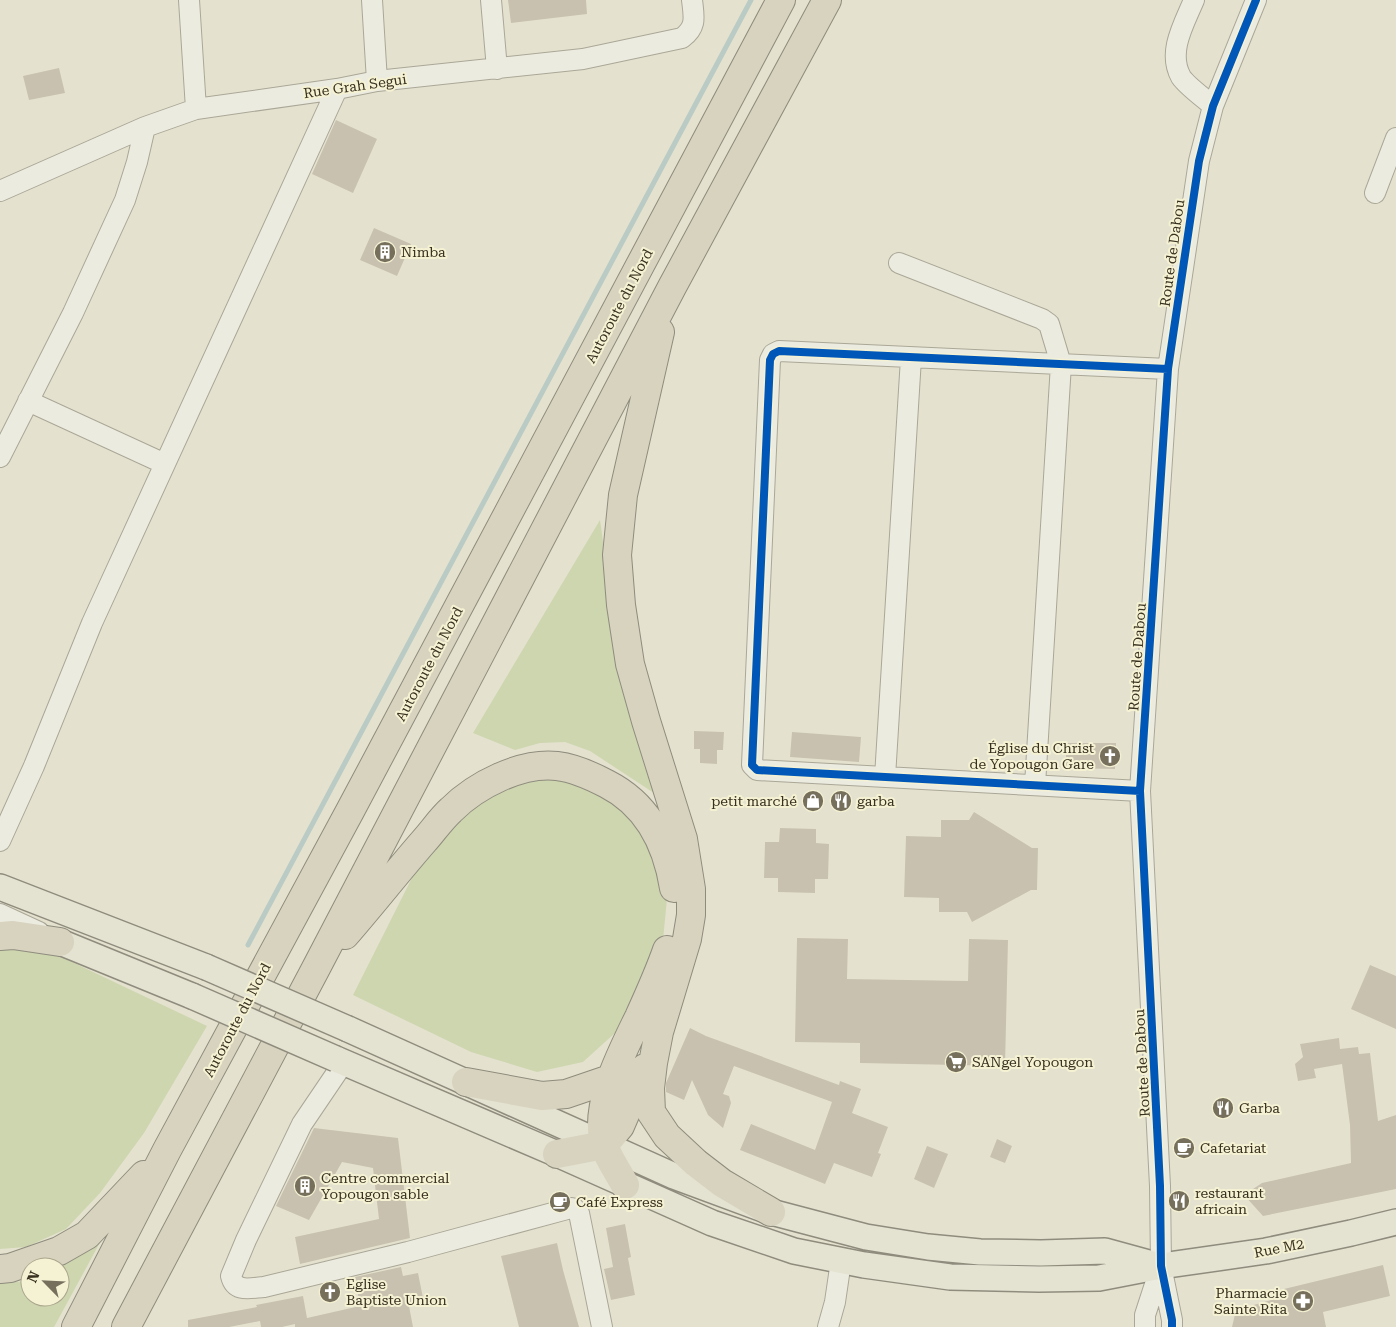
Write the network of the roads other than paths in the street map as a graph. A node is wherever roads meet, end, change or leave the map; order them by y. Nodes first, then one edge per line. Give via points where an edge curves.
1 (189, 0) edge
2 (372, 0) edge
3 (491, 0) edge
4 (692, 0) edge
5 (781, 0) edge
6 (827, 0) edge
7 (1194, 0) edge
8 (1256, 0) edge
9 (497, 69) junction
10 (377, 81) junction
11 (338, 88) junction
12 (1213, 106) junction
13 (196, 109) junction
14 (145, 127) junction
15 (1396, 138) edge
16 (0, 192) edge
17 (1375, 193) dead end
18 (899, 263) dead end
19 (672, 287) junction
20 (911, 358) junction
21 (1061, 364) junction
22 (1168, 369) junction
23 (28, 401) junction
24 (0, 456) edge
25 (165, 464) junction
26 (886, 777) junction
27 (1035, 785) junction
28 (1140, 791) junction
29 (0, 841) edge
30 (0, 887) edge
31 (0, 914) edge
32 (0, 936) edge
33 (60, 942) junction
34 (315, 970) junction
35 (659, 1032) junction
36 (340, 1061) junction
37 (610, 1079) junction
38 (466, 1082) junction
39 (604, 1144) junction
40 (168, 1150) junction
41 (557, 1154) junction
42 (625, 1185) junction
43 (772, 1212) junction
44 (1396, 1222) edge
45 (841, 1261) junction
46 (1161, 1266) junction
47 (0, 1268) edge
48 (76, 1327) edge
49 (126, 1327) edge
50 (602, 1327) edge
51 (828, 1327) edge
52 (1145, 1327) edge
53 (1172, 1327) edge

1 - 13 street
2 - 10 street
3 - 9 street
4 - 9 street, Rue Grah Segui via 694,21 691,32 682,38 583,59
5 - 40 highway, Autoroute du Nord
6 - 19 highway
7 - 12 street via 1174,57 1182,78
8 - 12 street, Route de Dabou
9 - 10 street, Rue Grah Segui
10 - 11 street, Rue Grah Segui
11 - 13 street, Rue Grah Segui
11 - 25 street
12 - 22 street, Route de Dabou via 1198,161
13 - 14 street, Rue Grah Segui
14 - 16 street, Rue Grah Segui
14 - 23 street via 124,200 73,313
15 - 17 street
18 - 21 street via 1042,318 1049,324
19 - 34 highway
19 - 35 highway via 623,495 617,555 630,664 683,839 691,888 687,940
20 - 21 street
20 - 26 street
20 - 26 street via 778,351 770,360 752,765 756,770
21 - 22 street
21 - 27 street
22 - 28 street, Route de Dabou
23 - 24 street
23 - 25 street
25 - 29 street via 92,623
26 - 27 street
27 - 28 street
28 - 46 street, Route de Dabou via 1160,1186
30 - 38 main road, bridge via 206,967
31 - 33 street
32 - 33 highway
33 - 36 main road, Rue M2, bridge
34 - 37 highway via 451,809 480,788 503,775 530,767 557,766 589,775 616,789 649,820 671,865 676,897 675,922 669,945
34 - 49 highway
35 - 39 highway via 620,1126
35 - 43 highway via 650,1088 651,1112 667,1136 696,1163 722,1183
36 - 41 main road, Rue M2
36 - 50 street via 302,1124 233,1270 236,1287 264,1287 571,1208 579,1213
37 - 38 highway via 566,1094 542,1096
37 - 39 highway via 602,1125
38 - 39 main road
39 - 41 highway
39 - 42 highway
39 - 43 main road via 674,1176
40 - 47 highway via 87,1234 59,1251 10,1268
40 - 48 highway, Autoroute du Nord
41 - 42 main road, Rue M2
42 - 45 main road, Rue M2 via 712,1224 794,1251
43 - 46 main road via 866,1237 928,1247 980,1252 1105,1251
44 - 46 main road, Rue M2 via 1266,1251
45 - 46 main road, Rue M2 via 950,1277 1039,1279 1099,1278
45 - 51 street
46 - 52 street, Route de Dabou via 1145,1314
46 - 53 street, Route de Dabou

